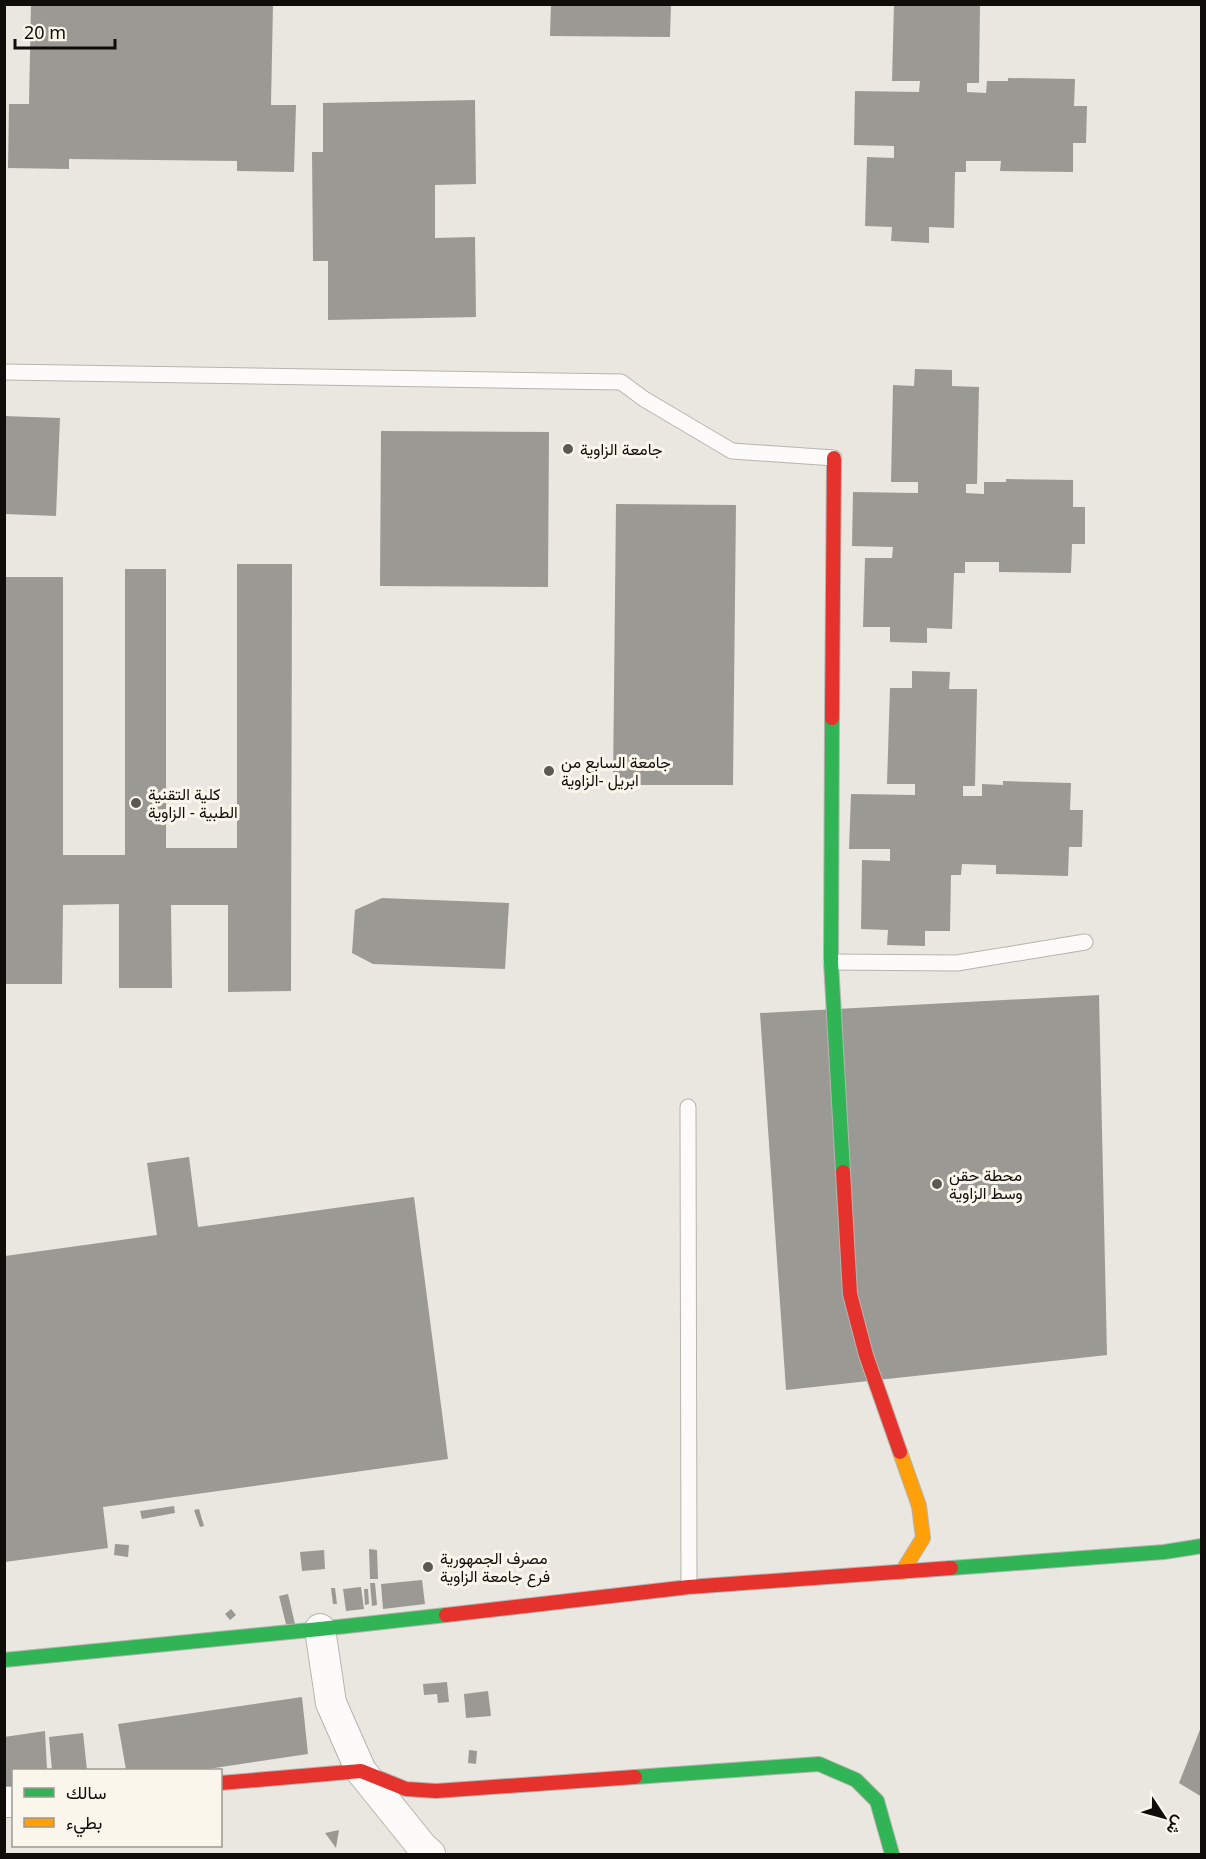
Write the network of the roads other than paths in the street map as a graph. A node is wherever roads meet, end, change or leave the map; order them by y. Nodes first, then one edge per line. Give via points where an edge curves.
1 (4, 372) edge
2 (834, 458) joint
3 (1085, 942) dead end
4 (831, 962) junction
5 (688, 1107) dead end
6 (1202, 1546) edge
7 (902, 1572) junction
8 (689, 1587) junction
9 (320, 1629) junction
10 (4, 1660) edge
11 (361, 1771) junction
12 (222, 1783) edge
13 (430, 1854) edge
14 (892, 1854) edge

1 - 2 lane via 621,382 732,451
2 - 4 street
3 - 4 lane via 957,963
4 - 7 street via 850,1294 866,1355 919,1506 923,1538
5 - 8 lane
6 - 7 street
7 - 8 street
8 - 9 street
9 - 10 street
9 - 11 street via 331,1702
11 - 12 street
11 - 13 street
11 - 14 street via 406,1789 436,1791 819,1764 856,1780 877,1800

